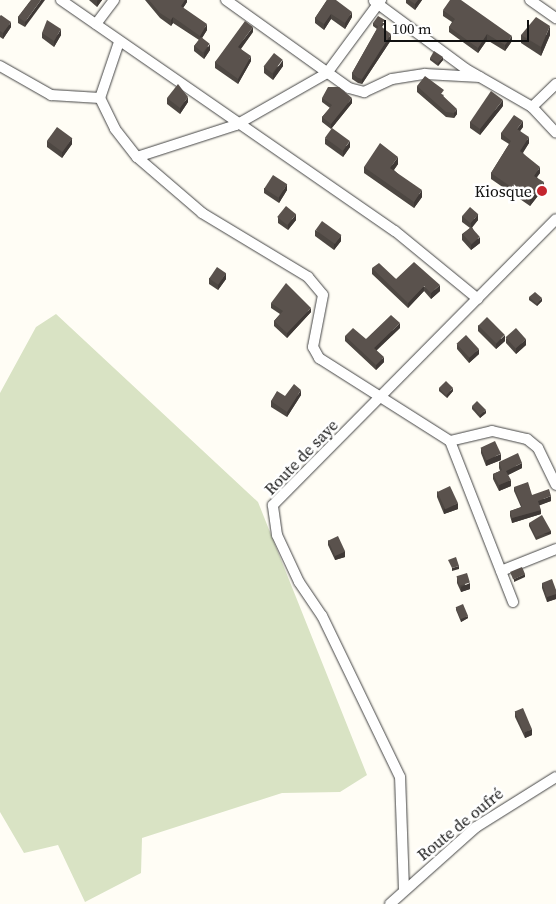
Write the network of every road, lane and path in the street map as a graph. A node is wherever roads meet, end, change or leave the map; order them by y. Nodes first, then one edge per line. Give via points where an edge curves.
1 (61, 0) edge
2 (114, 0) edge
3 (226, 0) edge
4 (530, 0) edge
5 (377, 1) edge
6 (556, 18) edge
7 (96, 24) junction
8 (119, 42) junction
9 (0, 66) edge
10 (327, 73) junction
11 (480, 77) junction
12 (556, 84) edge
13 (100, 98) junction
14 (532, 107) junction
15 (236, 125) junction
16 (556, 133) edge
17 (137, 157) junction
18 (556, 219) edge
19 (478, 299) junction
20 (379, 398) junction
21 (450, 441) junction
22 (556, 486) edge
23 (556, 549) edge
24 (501, 571) junction
25 (513, 602) dead end
26 (556, 777) edge
27 (404, 890) junction
28 (390, 904) edge

1 - 7 street
2 - 7 street
3 - 10 street
4 - 6 street
5 - 10 street
5 - 11 street
7 - 8 street
8 - 13 street
8 - 15 street
9 - 13 street via 51,95
10 - 11 street via 364,92 392,79 425,74
10 - 15 street
11 - 14 street
12 - 14 street
13 - 17 street via 115,129
14 - 16 street
15 - 17 street
15 - 19 street via 395,231
17 - 20 street via 202,213 308,277 323,295 313,348 319,358
18 - 19 street, Route de saye
19 - 20 street, Route de saye
20 - 21 street
20 - 27 street, Route de saye via 273,505 277,535 299,582 322,616 400,777
21 - 22 street via 492,431 527,439 538,448
21 - 24 street
23 - 24 street
24 - 25 street
26 - 27 street, Route de oufré via 509,803
27 - 28 street, Route de oufré

